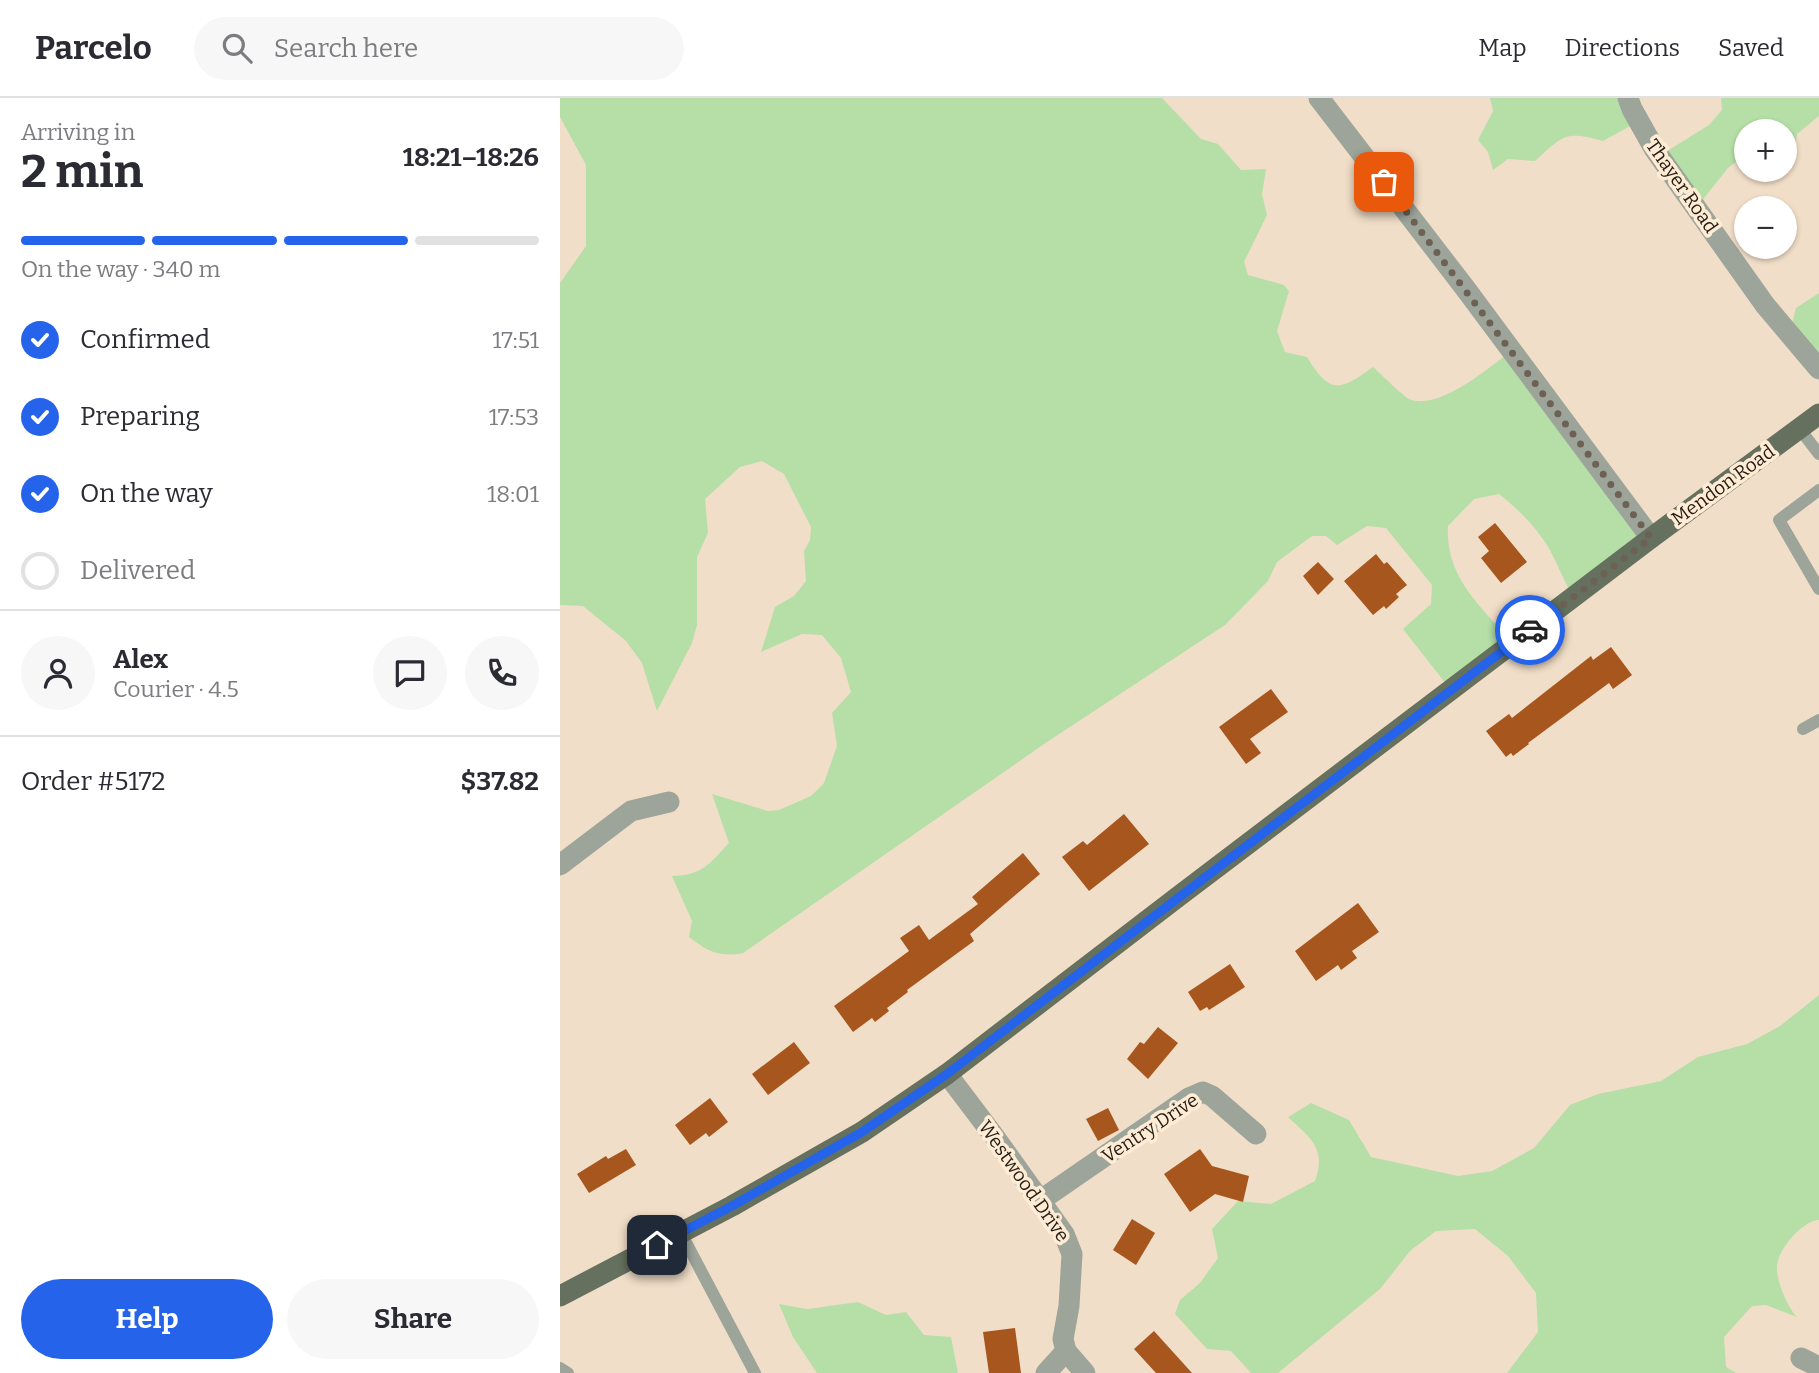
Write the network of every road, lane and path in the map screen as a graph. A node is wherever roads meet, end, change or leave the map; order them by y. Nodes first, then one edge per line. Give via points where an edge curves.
1 (1319, 98) edge
2 (1628, 98) edge
3 (1819, 369) edge
4 (1819, 414) edge
5 (1799, 428) junction
6 (1819, 454) edge
7 (1819, 490) edge
8 (1651, 538) junction
9 (1819, 589) edge
10 (1819, 720) edge
11 (1803, 729) dead end
12 (669, 802) dead end
13 (560, 865) edge
14 (947, 1074) junction
15 (1256, 1134) dead end
16 (1041, 1200) junction
17 (681, 1233) junction
18 (560, 1296) edge
19 (1066, 1351) junction
20 (560, 1368) edge
21 (568, 1373) edge
22 (755, 1373) edge
23 (1046, 1373) edge
24 (1085, 1373) edge

1 - 8 street
2 - 3 street, Thayer Road via 1654,150 1765,305
4 - 5 main road, Mendon Road
5 - 6 lane
5 - 8 main road, Mendon Road
7 - 9 lane via 1779,520
8 - 14 main road, Mendon Road
10 - 11 lane
12 - 13 street via 631,811
14 - 16 street, Westwood Drive
14 - 17 main road, Mendon Road via 862,1132
15 - 16 street, Ventry Drive via 1203,1092
16 - 19 street, Westwood Drive via 1072,1254 1063,1339
17 - 18 main road, Mendon Road
17 - 22 lane
19 - 23 street
19 - 24 street
20 - 21 lane

